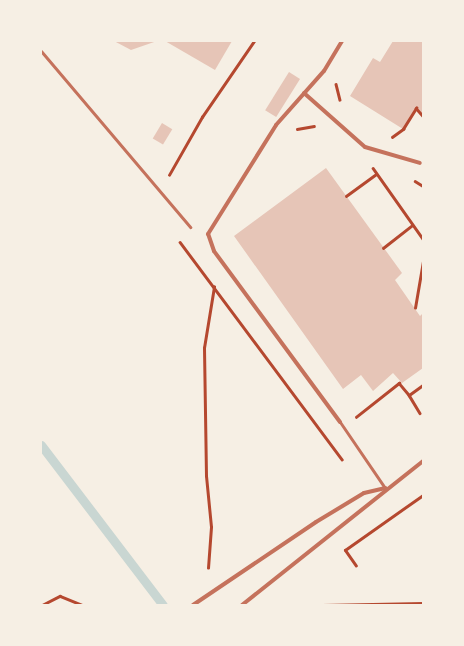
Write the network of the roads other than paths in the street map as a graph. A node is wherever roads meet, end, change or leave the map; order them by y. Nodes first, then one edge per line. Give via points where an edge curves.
1 (342, 41) edge
2 (41, 51) edge
3 (304, 93) junction
4 (420, 163) dead end
5 (190, 227) road end
6 (340, 422) joint
7 (423, 461) edge
8 (385, 488) junction
9 (193, 605) edge
10 (242, 605) edge

1 - 3 street
2 - 5 lane
3 - 4 street via 365,147
3 - 6 street via 276,125 208,234 214,251
6 - 8 lane
7 - 8 street
8 - 9 street via 364,493 316,522
8 - 10 street via 342,529

